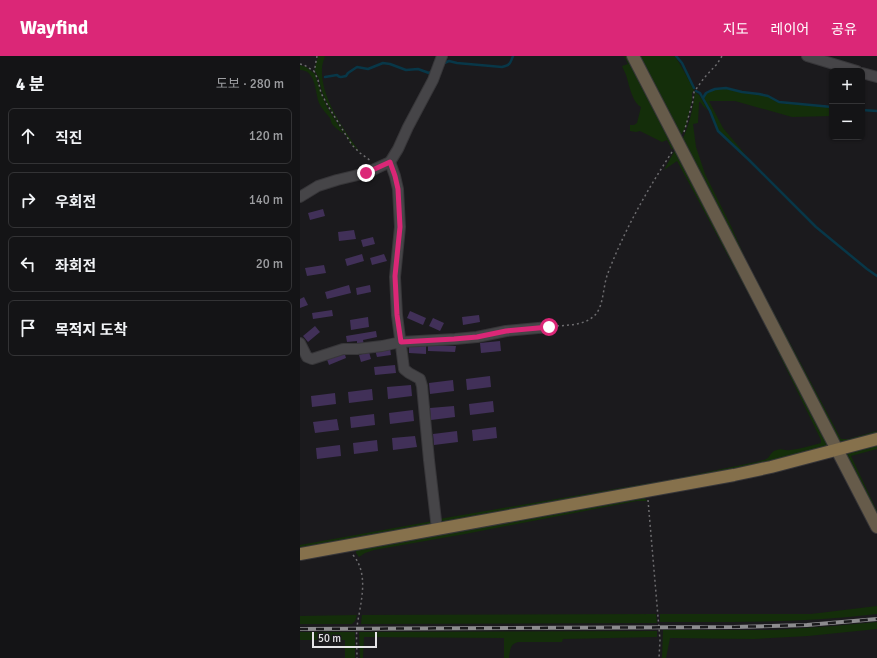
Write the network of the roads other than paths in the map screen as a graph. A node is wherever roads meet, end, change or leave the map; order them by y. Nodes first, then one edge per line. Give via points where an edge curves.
1 (442, 56) edge
2 (633, 56) edge
3 (807, 56) edge
4 (820, 58) edge
5 (848, 68) edge
6 (865, 74) edge
7 (877, 77) edge
8 (390, 162) junction
9 (300, 197) edge
10 (549, 327) road end
11 (401, 342) junction
12 (300, 343) edge
13 (877, 439) edge
14 (837, 449) junction
15 (877, 526) edge
16 (438, 529) junction
17 (300, 554) edge

1 - 8 street
2 - 14 main road
3 - 4 street
4 - 5 street
6 - 7 street
8 - 9 street via 366,173 318,186
8 - 11 street via 398,189 400,227 395,276
10 - 11 street via 477,337
11 - 12 street via 343,349 312,359 307,357
11 - 16 street via 404,369 420,379 422,386
13 - 14 main road
14 - 15 main road
14 - 16 main road via 771,467
16 - 17 main road

